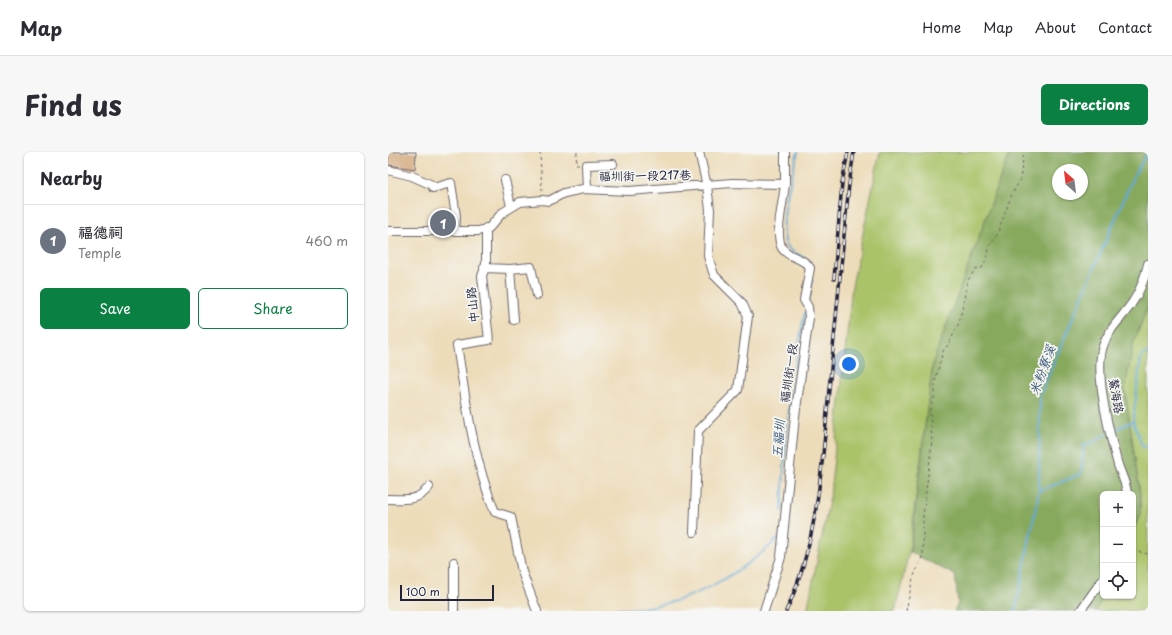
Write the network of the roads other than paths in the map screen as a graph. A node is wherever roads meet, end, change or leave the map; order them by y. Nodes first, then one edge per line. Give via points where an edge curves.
1 (699, 152) edge
2 (785, 152) edge
3 (613, 164) dead end
4 (388, 170) edge
5 (505, 180) dead end
6 (785, 184) junction
7 (707, 186) junction
8 (585, 189) junction
9 (511, 206) junction
10 (486, 228) junction
11 (388, 231) edge
12 (455, 231) junction
13 (1148, 264) edge
14 (484, 268) junction
15 (510, 269) junction
16 (1146, 278) edge
17 (537, 295) dead end
18 (514, 320) dead end
19 (429, 487) dead end
20 (1126, 491) edge
21 (388, 499) edge
22 (694, 532) dead end
23 (454, 562) dead end
24 (1100, 583) edge
25 (454, 611) edge
26 (537, 611) edge
27 (764, 611) edge
28 (1080, 611) edge

1 - 7 street, 福圳街一段217巷
2 - 6 street, 福圳街一段
3 - 8 street via 586,165
4 - 12 street via 412,176 432,185 433,188 451,183 456,216
5 - 9 street
6 - 7 street, 福圳街一段217巷 via 732,183
6 - 27 street, 福圳街一段 via 780,228 781,245 786,251 807,263 810,268 804,300 809,318 795,416 781,557
7 - 8 street, 福圳街一段217巷 via 629,190
7 - 22 street, 福圳街一段217巷 via 710,210 708,256 714,275 742,303 748,316 738,390 698,431
8 - 9 street via 564,193 549,201 520,202
9 - 10 street
10 - 12 street via 478,231
10 - 14 street, 中山路
11 - 12 street
13 - 16 street, 鰲海路
14 - 15 street
14 - 26 street, 中山路 via 482,276 489,340 457,345 470,429 487,494 494,512 511,517 522,572
15 - 17 street via 531,267
15 - 18 street
16 - 20 street, 鰲海路 via 1133,302 1110,330 1102,346 1100,360 1100,381 1113,446
19 - 21 street via 423,495 416,498
23 - 25 street
24 - 28 street

